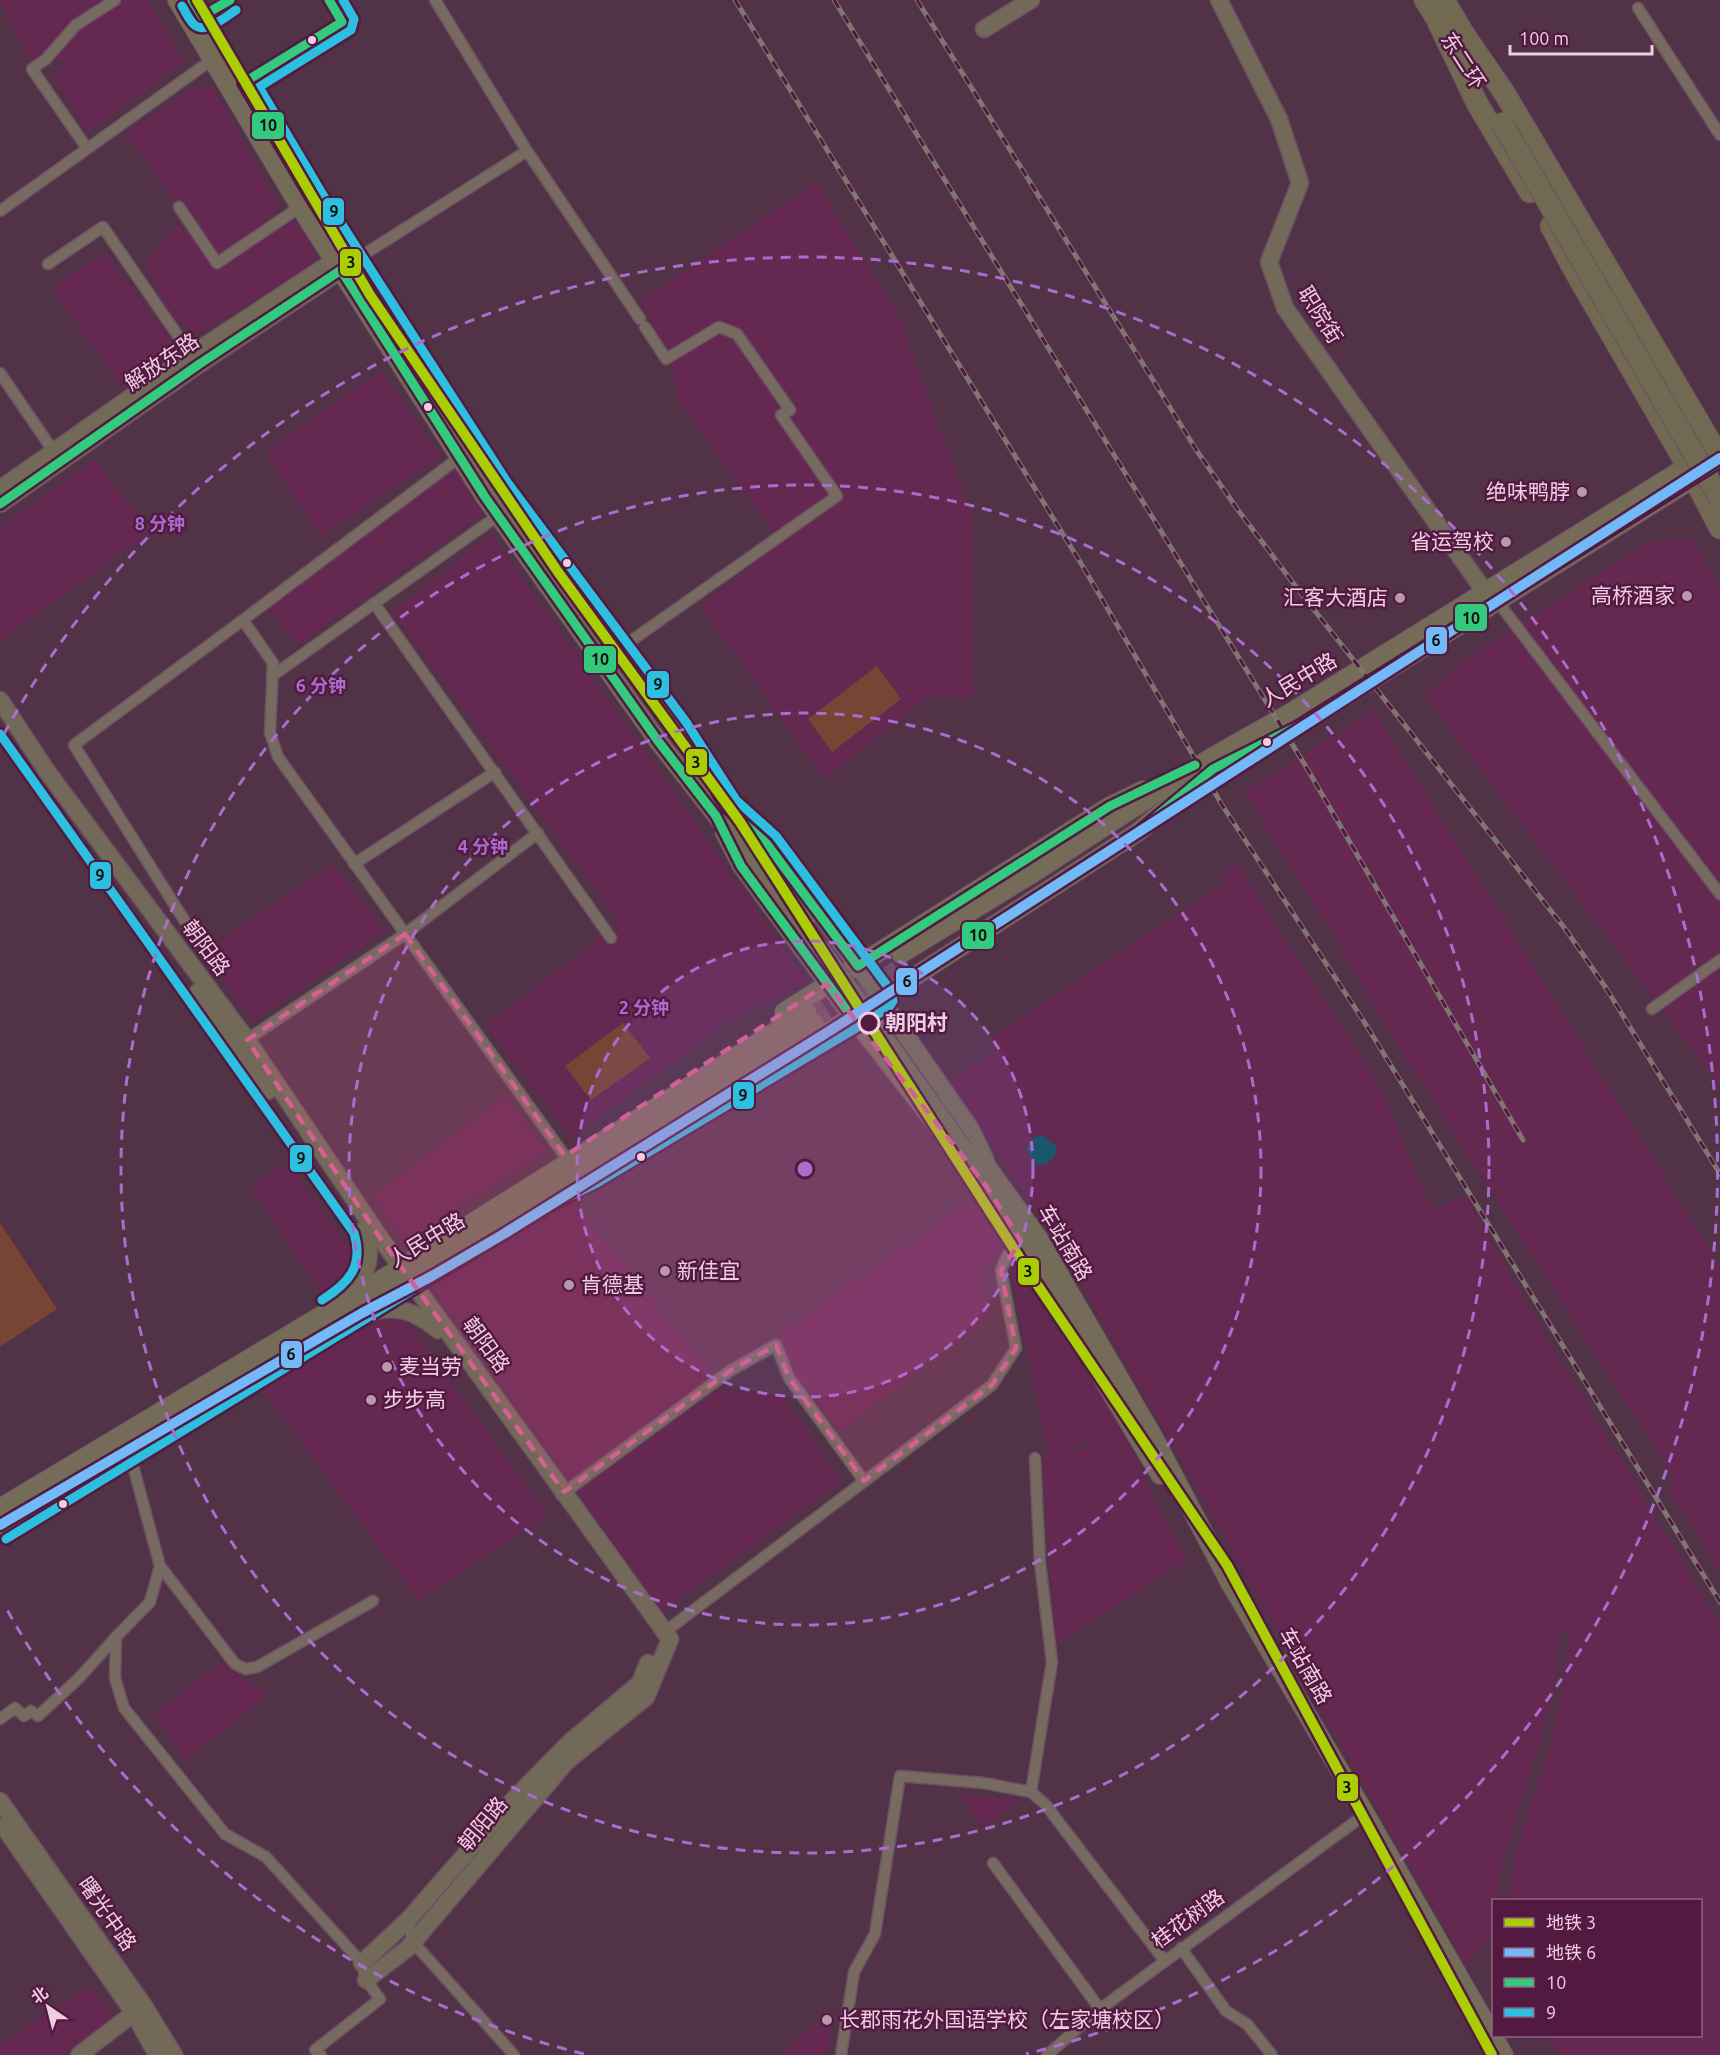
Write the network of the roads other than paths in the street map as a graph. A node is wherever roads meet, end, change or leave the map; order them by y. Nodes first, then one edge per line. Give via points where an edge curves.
1 (114, 0) edge
2 (177, 0) edge
3 (192, 0) edge
4 (435, 0) edge
5 (1031, 0) edge
6 (1219, 0) edge
7 (1415, 0) edge
8 (1425, 0) edge
9 (1444, 0) edge
10 (1452, 0) edge
11 (1638, 8) dead end
12 (1449, 25) junction
13 (984, 29) dead end
14 (213, 59) junction
15 (1505, 94) junction
16 (1478, 105) junction
17 (1506, 120) junction
18 (1720, 135) edge
19 (84, 144) dead end
20 (527, 150) junction
21 (179, 207) dead end
22 (300, 207) junction
23 (0, 211) edge
24 (48, 264) dead end
25 (342, 264) junction
26 (195, 360) junction
27 (0, 373) edge
28 (1719, 453) edge
29 (57, 455) junction
30 (460, 457) junction
31 (1691, 472) junction
32 (1720, 479) edge
33 (0, 489) edge
34 (1720, 499) edge
35 (0, 504) edge
36 (499, 515) junction
37 (1720, 528) edge
38 (1492, 597) junction
39 (375, 603) junction
40 (243, 620) junction
41 (618, 650) junction
42 (272, 676) junction
43 (0, 700) edge
44 (0, 712) edge
45 (1213, 763) junction
46 (495, 772) junction
47 (722, 812) junction
48 (538, 833) junction
49 (354, 864) junction
50 (1720, 894) edge
51 (405, 934) junction
52 (611, 938) dead end
53 (196, 939) dead end
54 (904, 958) tunnel mouth
55 (1720, 960) edge
56 (858, 966) junction
57 (827, 984) junction
58 (881, 998) junction
59 (1652, 1009) dead end
60 (852, 1017) junction
61 (811, 1018) tunnel mouth
62 (242, 1044) junction
63 (565, 1156) junction
64 (989, 1178) junction
65 (537, 1191) junction
66 (365, 1228) junction
67 (1021, 1241) junction
68 (402, 1274) junction
69 (342, 1310) junction
70 (438, 1330) junction
71 (129, 1450) junction
72 (1035, 1458) dead end
73 (864, 1481) junction
74 (561, 1494) junction
75 (0, 1508) edge
76 (0, 1529) edge
77 (160, 1566) junction
78 (373, 1601) dead end
79 (662, 1634) junction
80 (116, 1637) junction
81 (0, 1719) edge
82 (1031, 1792) junction
83 (0, 1802) edge
84 (0, 1821) edge
85 (1356, 1821) junction
86 (993, 1863) dead end
87 (408, 1920) junction
88 (413, 1942) junction
89 (1181, 1948) junction
90 (1164, 1960) junction
91 (362, 1963) junction
92 (366, 1980) junction
93 (1100, 2009) junction
94 (134, 2013) junction
95 (1492, 2034) edge
96 (1494, 2037) edge
97 (79, 2055) edge
98 (157, 2055) edge
99 (174, 2055) edge
100 (321, 2055) edge
101 (514, 2055) edge
102 (841, 2055) edge
103 (1047, 2055) edge
104 (1272, 2055) edge
105 (1491, 2055) edge
106 (1504, 2055) edge

1 - 19 street via 76,25 32,69
2 - 14 main road
3 - 25 main road via 313,201
4 - 20 street
5 - 13 street
6 - 38 street, 职院街 via 1279,119 1300,183 1269,262 1285,308
7 - 16 street
8 - 12 highway, 东二环
9 - 12 highway, 东二环
10 - 15 street
11 - 18 street
12 - 15 highway
12 - 16 highway
12 - 17 highway, 东二环
14 - 22 main road
14 - 23 street
15 - 28 highway
16 - 31 highway
17 - 32 highway
17 - 34 highway, bridge
20 - 25 street
20 - 41 street via 666,359 719,327 737,334 790,410 781,415 837,496
21 - 22 street via 217,263
22 - 25 main road
24 - 26 street via 102,227
25 - 26 street, 解放东路
25 - 30 main road
25 - 41 main road via 497,489
26 - 29 street, 解放东路
27 - 29 street
28 - 31 main road, 人民中路
29 - 33 street, 解放东路
29 - 35 street, 解放东路
30 - 36 main road
30 - 40 street
31 - 37 highway
31 - 38 main road, 人民中路
36 - 39 street
36 - 47 main road via 658,741
38 - 45 main road, 人民中路 via 1290,713
38 - 50 street
39 - 42 street
39 - 46 street
40 - 42 street via 273,663
40 - 53 street via 74,745
41 - 47 main road via 676,729
42 - 49 street via 270,734 278,757
43 - 62 street, 朝阳路
44 - 62 street, 朝阳路 via 40,773
45 - 54 main road, 人民中路
45 - 56 main road via 1110,806
45 - 58 main road via 1138,832
46 - 48 street
46 - 49 street
47 - 56 street via 766,843
47 - 57 street via 741,866
47 - 64 main road, 车站南路, bridge via 836,950
48 - 51 street
48 - 52 street
49 - 51 street
51 - 62 street
51 - 63 street
55 - 59 street
56 - 57 main road
56 - 58 street
57 - 60 street
57 - 63 main road
58 - 60 main road
58 - 64 street via 970,1128
60 - 64 street via 951,1144
60 - 65 main road via 591,1173
61 - 65 main road, 人民中路
62 - 66 street, 朝阳路
62 - 68 street, 朝阳路 via 378,1234
63 - 65 main road
64 - 67 main road, 车站南路
64 - 95 main road, 车站南路 via 1048,1257 1154,1438 1230,1583
65 - 68 main road, 人民中路
66 - 68 street, 朝阳路
66 - 69 street via 370,1260
67 - 73 street via 1007,1256 1001,1270 1016,1348 992,1385
67 - 85 main road, 车站南路 via 1157,1469
68 - 69 main road, 人民中路
68 - 70 street, 朝阳路
68 - 74 street, 朝阳路
69 - 70 street via 400,1309 414,1313
69 - 71 main road, 人民中路
69 - 75 main road, 人民中路
70 - 74 street, 朝阳路
71 - 76 main road, 人民中路
71 - 77 street
72 - 82 street via 1040,1563 1052,1662
73 - 74 street via 789,1378 776,1345 729,1371
73 - 79 street
74 - 79 street, 朝阳路
77 - 78 street via 235,1664 246,1669 257,1667
77 - 80 street via 150,1602
79 - 87 street, 朝阳路 via 640,1683 570,1742 514,1799
79 - 88 street, 朝阳路 via 670,1640 646,1697 567,1761
80 - 81 street via 39,1716 32,1711 24,1716 15,1708
80 - 91 street via 115,1678 124,1708 225,1834 266,1857
82 - 90 street via 1045,1804
82 - 102 street via 984,1783 900,1776 875,1934 854,1972
83 - 99 street, 曙光中路 via 144,2006
84 - 94 street, 曙光中路
85 - 89 street, 桂花树路
85 - 105 main road, 车站南路
86 - 93 street
87 - 88 street
87 - 91 street, 朝阳路
88 - 92 street, 朝阳路
88 - 101 street
89 - 90 street, 桂花树路
89 - 104 street via 1226,2011 1247,2024
90 - 93 street, 桂花树路
91 - 92 street
92 - 100 street via 380,1999 315,2050
93 - 103 street, 桂花树路
94 - 97 street
94 - 98 street, 曙光中路
96 - 106 main road, 车站南路

